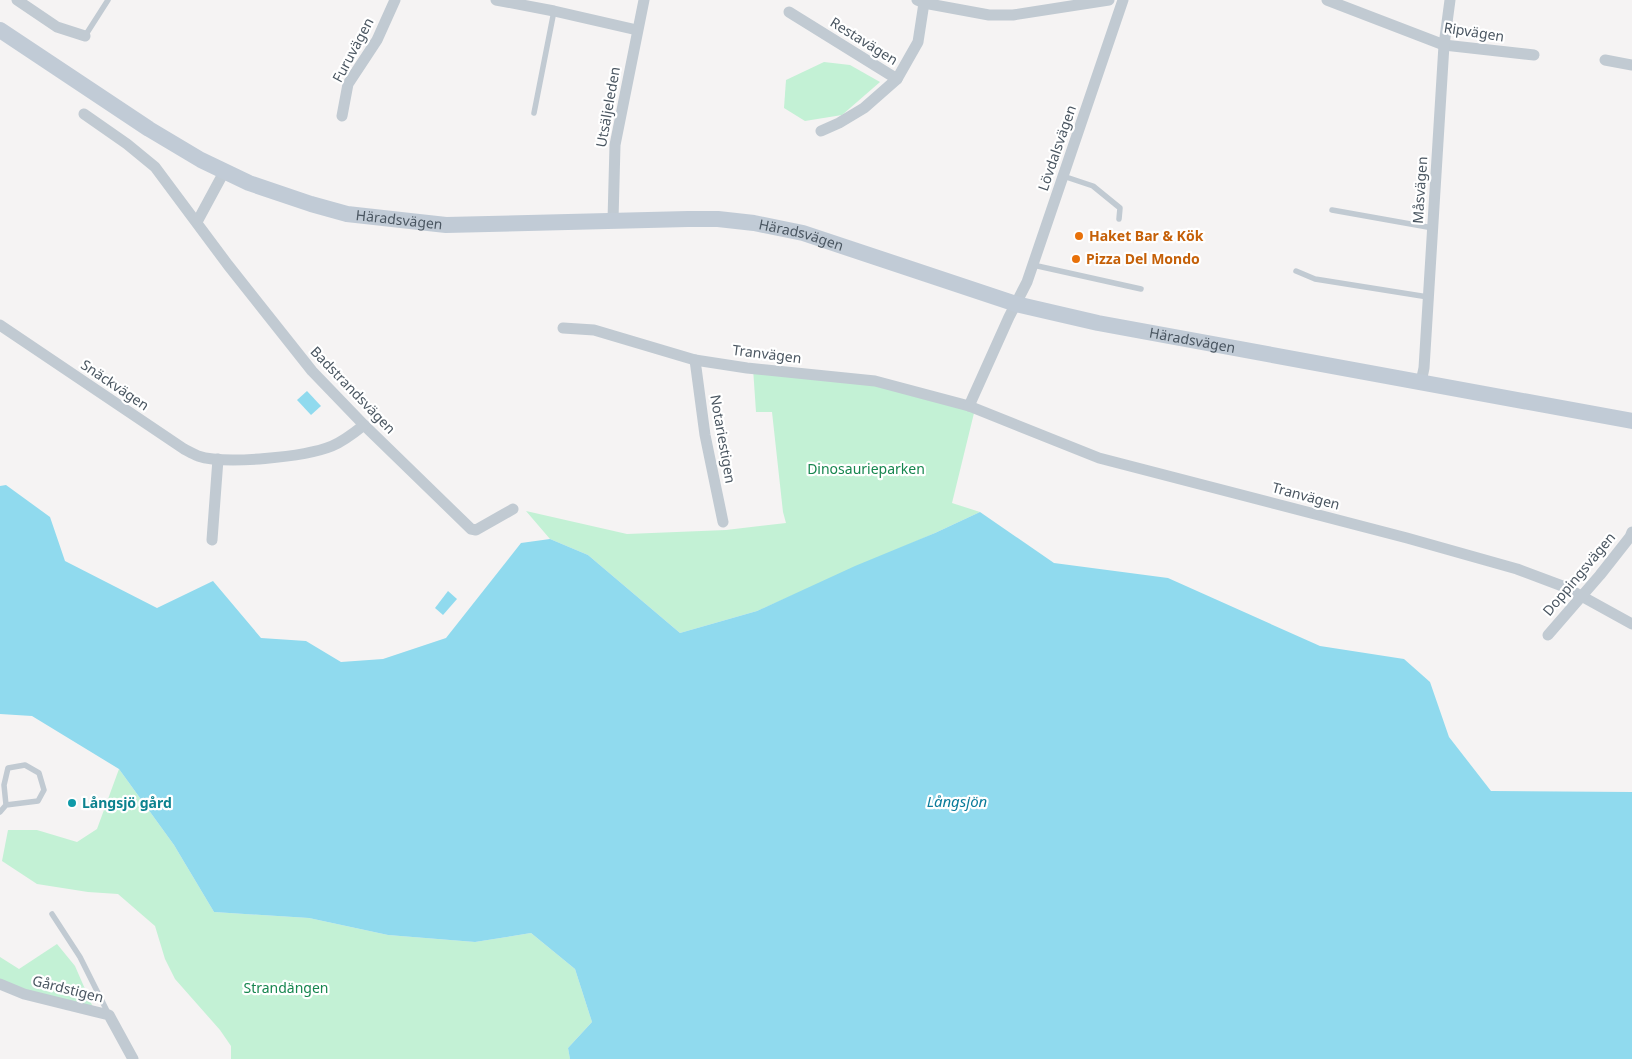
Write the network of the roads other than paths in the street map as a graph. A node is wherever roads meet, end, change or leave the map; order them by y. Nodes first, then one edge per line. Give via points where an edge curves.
1 (17, 0) edge
2 (108, 0) edge
3 (395, 0) edge
4 (496, 0) edge
5 (644, 0) edge
6 (1109, 0) edge
7 (1123, 0) edge
8 (1327, 0) edge
9 (1450, 0) edge
10 (920, 2) edge
11 (554, 11) junction
12 (789, 12) dead end
13 (0, 30) edge
14 (637, 30) junction
15 (85, 36) joint
16 (1444, 45) junction
17 (1534, 55) dead end
18 (1604, 60) dead end
19 (1632, 65) edge
20 (897, 79) junction
21 (534, 113) dead end
22 (84, 114) dead end
23 (342, 116) dead end
24 (821, 131) dead end
25 (224, 172) junction
26 (1063, 176) junction
27 (1332, 210) dead end
28 (1119, 219) dead end
29 (612, 220) junction
30 (197, 222) junction
31 (1433, 228) junction
32 (1033, 265) junction
33 (1296, 272) dead end
34 (1141, 289) dead end
35 (1428, 297) junction
36 (1016, 304) junction
37 (0, 325) edge
38 (563, 328) dead end
39 (695, 360) junction
40 (1422, 382) junction
41 (969, 406) junction
42 (1632, 421) edge
43 (364, 425) junction
44 (218, 459) junction
45 (513, 509) dead end
46 (723, 522) dead end
47 (1632, 532) edge
48 (212, 540) dead end
49 (1583, 595) junction
50 (1632, 624) edge
51 (1548, 636) dead end
52 (6, 805) junction
53 (0, 812) edge
54 (52, 914) dead end
55 (0, 984) edge
56 (109, 1015) junction
57 (133, 1059) edge

1 - 15 street via 57,27
2 - 15 lane
3 - 23 street, Furuvägen via 377,40 348,84
4 - 11 street
5 - 14 street, Utsäljeleden
6 - 10 street, Restavägen via 1013,15 989,15
7 - 26 street, Lövdalsvägen
8 - 16 street, Ripvägen
9 - 16 street, Måsvägen
10 - 20 street, Restavägen via 918,42
11 - 14 street
11 - 21 lane
12 - 20 street, Restavägen
13 - 25 street, Häradsvägen via 149,129
14 - 29 street, Utsäljeleden via 615,145
16 - 17 street, Ripvägen
16 - 31 street, Måsvägen
18 - 19 street
20 - 24 street, Restavägen via 864,108
22 - 30 street, Badstrandsvägen via 155,167
25 - 29 street, Häradsvägen via 346,214 456,225
25 - 30 street
26 - 28 lane via 1093,186 1120,208
26 - 32 street, Lövdalsvägen
27 - 31 lane
29 - 36 street, Häradsvägen via 718,219 774,226 832,242
30 - 43 street, Badstrandsvägen via 312,371
31 - 35 street, Måsvägen
32 - 34 lane
32 - 36 street, Lövdalsvägen
33 - 35 lane via 1315,279
35 - 40 street, Måsvägen
36 - 40 street, Häradsvägen via 1107,325
36 - 41 street
37 - 44 street, Snäckvägen via 184,449 198,456
38 - 39 street, Tranvägen via 594,330
39 - 41 street, Tranvägen via 875,381
39 - 46 street, Notariestigen via 705,435
40 - 42 street, Häradsvägen
41 - 49 street, Tranvägen via 1099,458 1517,569
43 - 44 street, Snäckvägen via 343,441 315,451 290,456
43 - 45 street, Badstrandsvägen via 471,529 476,530
44 - 48 street
47 - 49 street, Doppingsvägen
49 - 50 street, Tranvägen
49 - 51 street, Doppingsvägen
52 - 52 lane via 4,785 8,768 26,764 39,773 44,790 38,801
52 - 53 lane
54 - 56 lane via 80,957
55 - 56 street, Gårdstigen via 24,994
56 - 57 street, Gårdstigen

